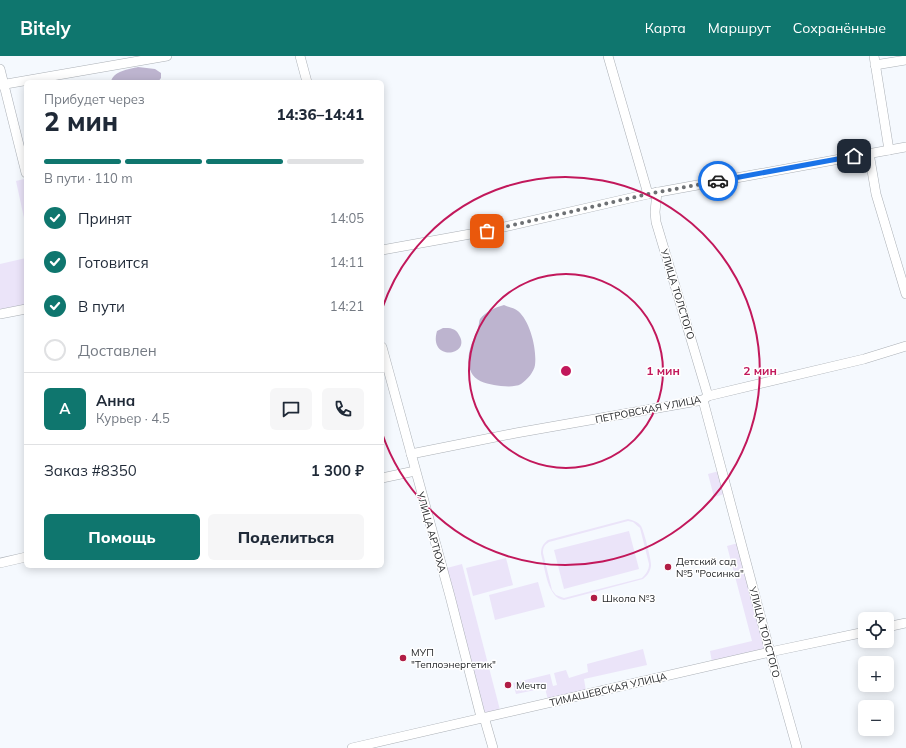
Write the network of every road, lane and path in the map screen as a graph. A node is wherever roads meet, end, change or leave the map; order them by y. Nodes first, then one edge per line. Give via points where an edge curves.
1 (167, 56) edge
2 (300, 56) edge
3 (608, 56) edge
4 (906, 60) edge
5 (875, 61) edge
6 (0, 69) edge
7 (24, 80) edge
8 (26, 80) edge
9 (306, 80) edge
10 (2, 84) edge
11 (906, 147) edge
12 (889, 150) junction
13 (869, 154) junction
14 (24, 166) edge
15 (652, 193) junction
16 (384, 250) edge
17 (906, 294) edge
18 (24, 309) edge
19 (0, 314) edge
20 (906, 346) edge
21 (384, 355) edge
22 (705, 398) junction
23 (411, 454) junction
24 (415, 471) junction
25 (384, 478) edge
26 (24, 557) edge
27 (0, 563) edge
28 (906, 623) edge
29 (894, 626) edge
30 (858, 633) edge
31 (770, 652) junction
32 (482, 717) junction
33 (352, 748) edge
34 (493, 748) edge
35 (797, 748) edge

1 - 8 street
2 - 9 street
3 - 15 street, УЛИЦА ТОЛСТОГО
4 - 5 street
5 - 12 street
6 - 10 street
7 - 10 street
10 - 14 street
11 - 12 street
12 - 13 street
13 - 15 street
13 - 17 street via 876,194
15 - 16 street via 487,231
15 - 22 street, УЛИЦА ТОЛСТОГО via 656,222
18 - 19 street
20 - 22 street, ПЕТРОВСКАЯ УЛИЦА via 864,359
21 - 23 street, УЛИЦА АРТЮХА
22 - 23 street, ПЕТРОВСКАЯ УЛИЦА
22 - 31 street, УЛИЦА ТОЛСТОГО
23 - 24 street, УЛИЦА АРТЮХА
24 - 25 street
24 - 32 street, УЛИЦА АРТЮХА
26 - 27 street
28 - 29 street
30 - 31 street, ТИМАШЕВСКАЯ УЛИЦА
31 - 32 street, ТИМАШЕВСКАЯ УЛИЦА
31 - 35 street, УЛИЦА ТОЛСТОГО
32 - 33 street, ТИМАШЕВСКАЯ УЛИЦА
32 - 34 street, УЛИЦА АРТЮХА

